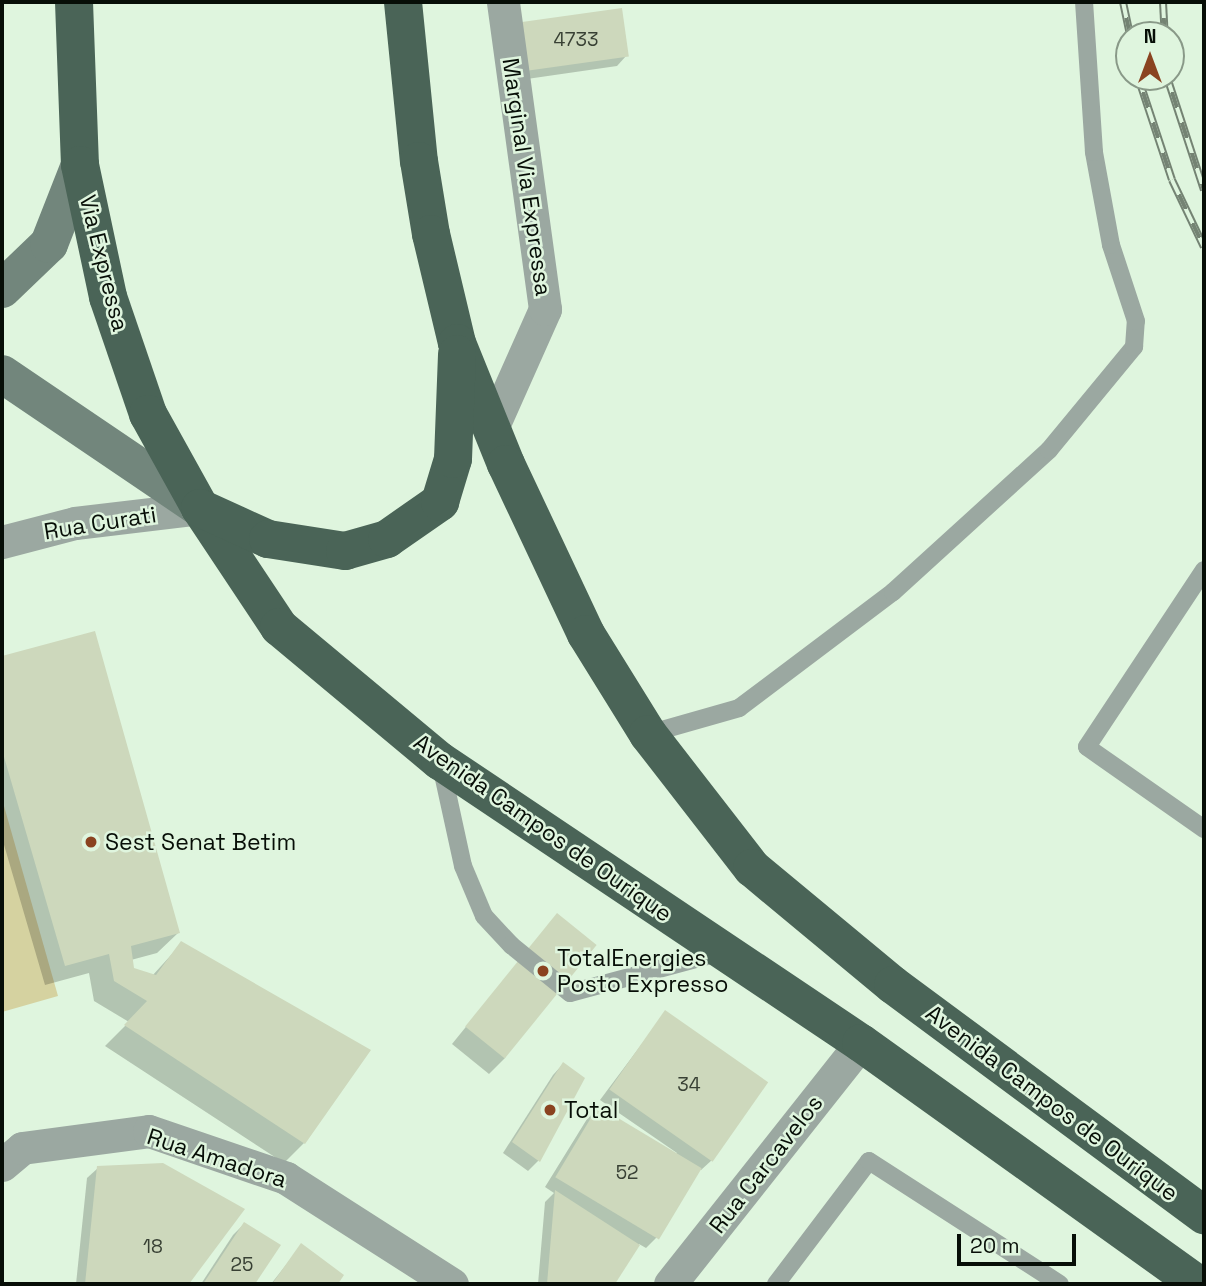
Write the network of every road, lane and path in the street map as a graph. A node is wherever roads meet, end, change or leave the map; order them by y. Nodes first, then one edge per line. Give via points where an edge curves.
1 (74, 2) edge
2 (404, 2) edge
3 (503, 2) edge
4 (1084, 2) edge
5 (80, 165) junction
6 (2, 289) edge
7 (457, 343) junction
8 (2, 374) edge
9 (493, 426) junction
10 (200, 508) junction
11 (2, 542) edge
12 (1204, 570) edge
13 (648, 734) junction
14 (440, 761) junction
15 (1204, 829) edge
16 (723, 951) junction
17 (861, 1043) junction
18 (2, 1165) edge
19 (1204, 1215) edge
20 (453, 1284) edge
21 (670, 1284) edge
22 (776, 1284) edge
23 (1060, 1284) edge
24 (1198, 1284) edge

1 - 5 highway, Via Expressa
2 - 7 highway via 419,161
3 - 9 street, Marginal Via Expressa via 545,309
4 - 13 lane via 1094,152 1111,245 1136,321 1134,347 1049,450 893,592 739,708
5 - 6 main road via 49,244
5 - 10 highway, Via Expressa via 108,298 148,414
7 - 9 highway, Avenida Campos de Ourique
7 - 10 highway via 453,459 440,502 387,538 345,551 268,538
8 - 10 main road, Avenida Campos de Ourique
9 - 13 highway, Avenida Campos de Ourique via 511,475 586,634
10 - 11 street, Rua Curati via 75,523
10 - 14 highway, Avenida Campos de Ourique via 279,626
12 - 15 lane via 1087,747
13 - 19 highway, Avenida Campos de Ourique via 752,868 893,985
14 - 16 highway, Avenida Campos de Ourique
14 - 16 lane via 463,866 484,916 570,993
16 - 17 highway, Avenida Campos de Ourique
17 - 21 street, Rua Carcavelos
17 - 24 highway, Avenida Campos de Ourique
18 - 20 street, Rua Amadora via 22,1148 149,1131 286,1178
22 - 23 lane via 869,1161

